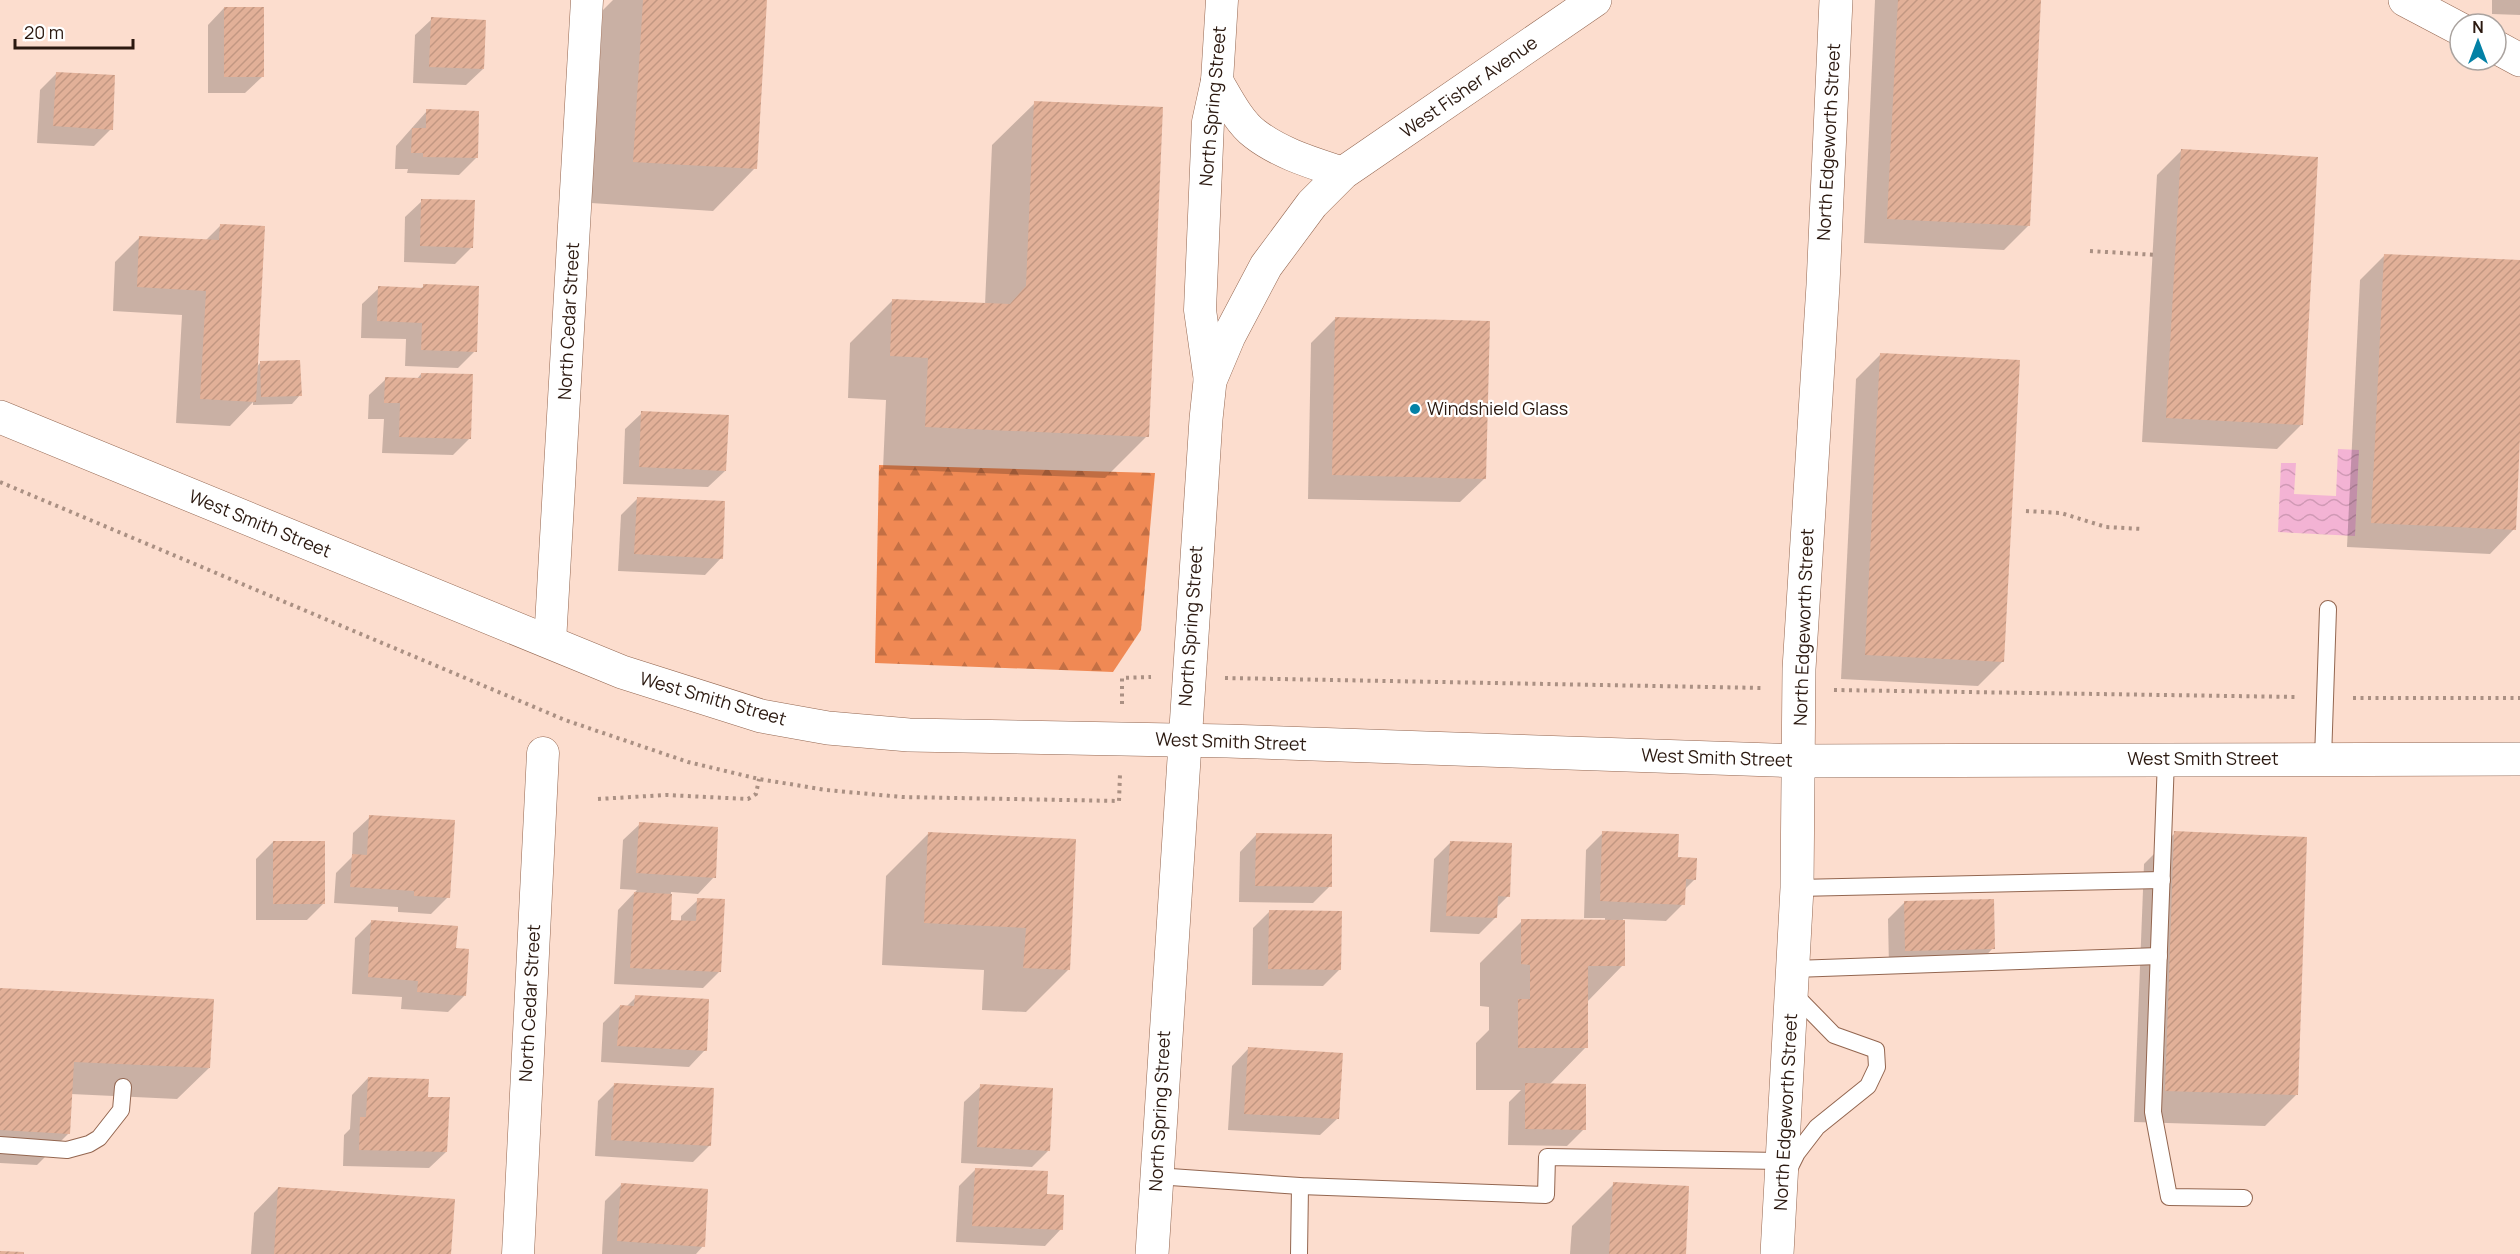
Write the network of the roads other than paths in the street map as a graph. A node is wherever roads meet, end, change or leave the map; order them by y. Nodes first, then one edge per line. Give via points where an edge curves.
1 (587, 0) edge
2 (1222, 0) edge
3 (1595, 0) edge
4 (1836, 0) edge
5 (2404, 0) edge
6 (2448, 23) edge
7 (1217, 81) junction
8 (1343, 174) junction
9 (1210, 381) junction
10 (0, 417) edge
11 (2328, 609) dead end
12 (550, 642) junction
13 (1183, 740) junction
14 (543, 753) dead end
15 (2166, 759) junction
16 (2323, 759) junction
17 (2520, 759) edge
18 (1799, 761) junction
19 (2162, 880) junction
20 (1797, 888) junction
21 (2158, 956) junction
22 (1793, 981) junction
23 (123, 1087) dead end
24 (0, 1145) edge
25 (1782, 1174) junction
26 (1156, 1176) junction
27 (1300, 1186) junction
28 (2244, 1198) dead end
29 (518, 1254) edge
30 (1152, 1254) edge
31 (1299, 1254) edge
32 (1778, 1254) edge

1 - 12 street, North Cedar Street
2 - 7 street, North Spring Street
3 - 8 main road, West Fisher Avenue
4 - 18 main road, North Edgeworth Street via 1799,669
5 - 6 main road
7 - 8 street via 1253,133 1283,152
7 - 9 street, North Spring Street via 1208,122 1200,310
8 - 9 main road, West Fisher Avenue via 1312,204 1266,266 1228,336
9 - 13 main road, North Spring Street
10 - 12 main road, West Smith Street
11 - 16 lane
12 - 13 main road, West Smith Street via 622,672 761,716 828,728 909,735
13 - 18 main road, West Smith Street
13 - 26 main road, North Spring Street
14 - 29 street, North Cedar Street
15 - 16 main road, West Smith Street
15 - 18 main road, West Smith Street
15 - 19 lane
16 - 17 main road, West Smith Street
18 - 20 main road, North Edgeworth Street
19 - 20 lane
19 - 21 lane
20 - 22 main road, North Edgeworth Street
21 - 22 lane
21 - 28 lane via 2153,1112 2169,1197
22 - 25 main road, North Edgeworth Street
22 - 25 lane via 1834,1035 1876,1050 1877,1067 1868,1086 1817,1127
23 - 24 lane via 121,1110 99,1138 89,1144 67,1150
25 - 27 lane via 1547,1157 1546,1195
25 - 32 main road, North Edgeworth Street
26 - 27 lane
26 - 30 main road, North Spring Street
27 - 31 lane

